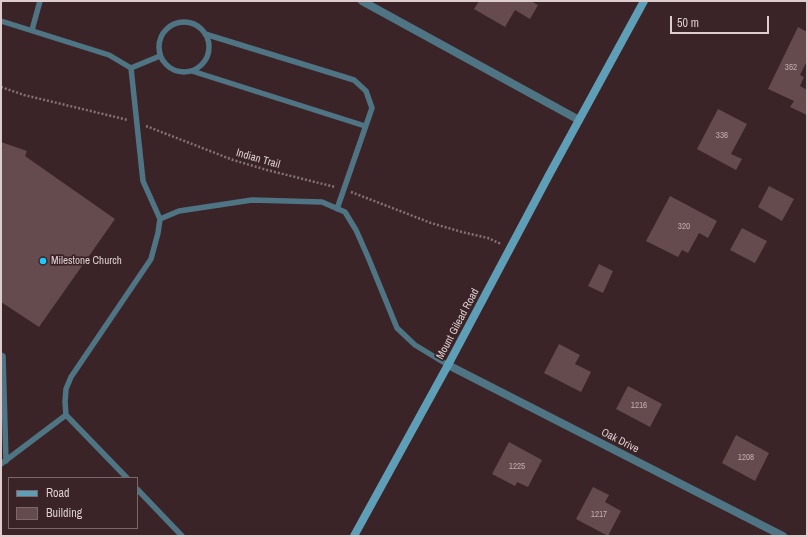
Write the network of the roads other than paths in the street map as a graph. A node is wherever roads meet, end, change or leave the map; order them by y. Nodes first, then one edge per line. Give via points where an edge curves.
1 (40, 1) edge
2 (362, 1) edge
3 (644, 1) edge
4 (1, 21) edge
5 (32, 30) junction
6 (206, 34) junction
7 (160, 56) junction
8 (131, 68) junction
9 (192, 71) junction
10 (579, 120) junction
11 (366, 126) junction
12 (337, 209) junction
13 (160, 219) junction
14 (1, 355) edge
15 (448, 365) junction
16 (66, 415) junction
17 (4, 463) edge
18 (126, 477) edge
19 (138, 490) edge
20 (182, 536) edge
21 (354, 536) edge
22 (782, 536) edge

1 - 5 lane
2 - 10 street
3 - 10 main road, Mount Gilead Road
4 - 5 lane
5 - 8 lane via 109,55
6 - 7 lane via 196,24 178,22 170,25 160,39
6 - 9 lane via 208,54 202,64
6 - 11 lane via 354,80 366,91 372,108
7 - 8 lane
7 - 9 lane via 163,63 176,72
8 - 13 lane via 143,181
9 - 11 lane
10 - 15 main road, Mount Gilead Road
11 - 12 lane
12 - 13 lane via 322,202 252,200 179,211
12 - 15 lane via 345,212 356,230 397,328 415,345
13 - 16 lane via 151,259 71,378 66,389
14 - 17 lane
15 - 21 main road, Mount Gilead Road
15 - 22 street, Oak Drive
16 - 17 lane
16 - 18 lane
19 - 20 lane

